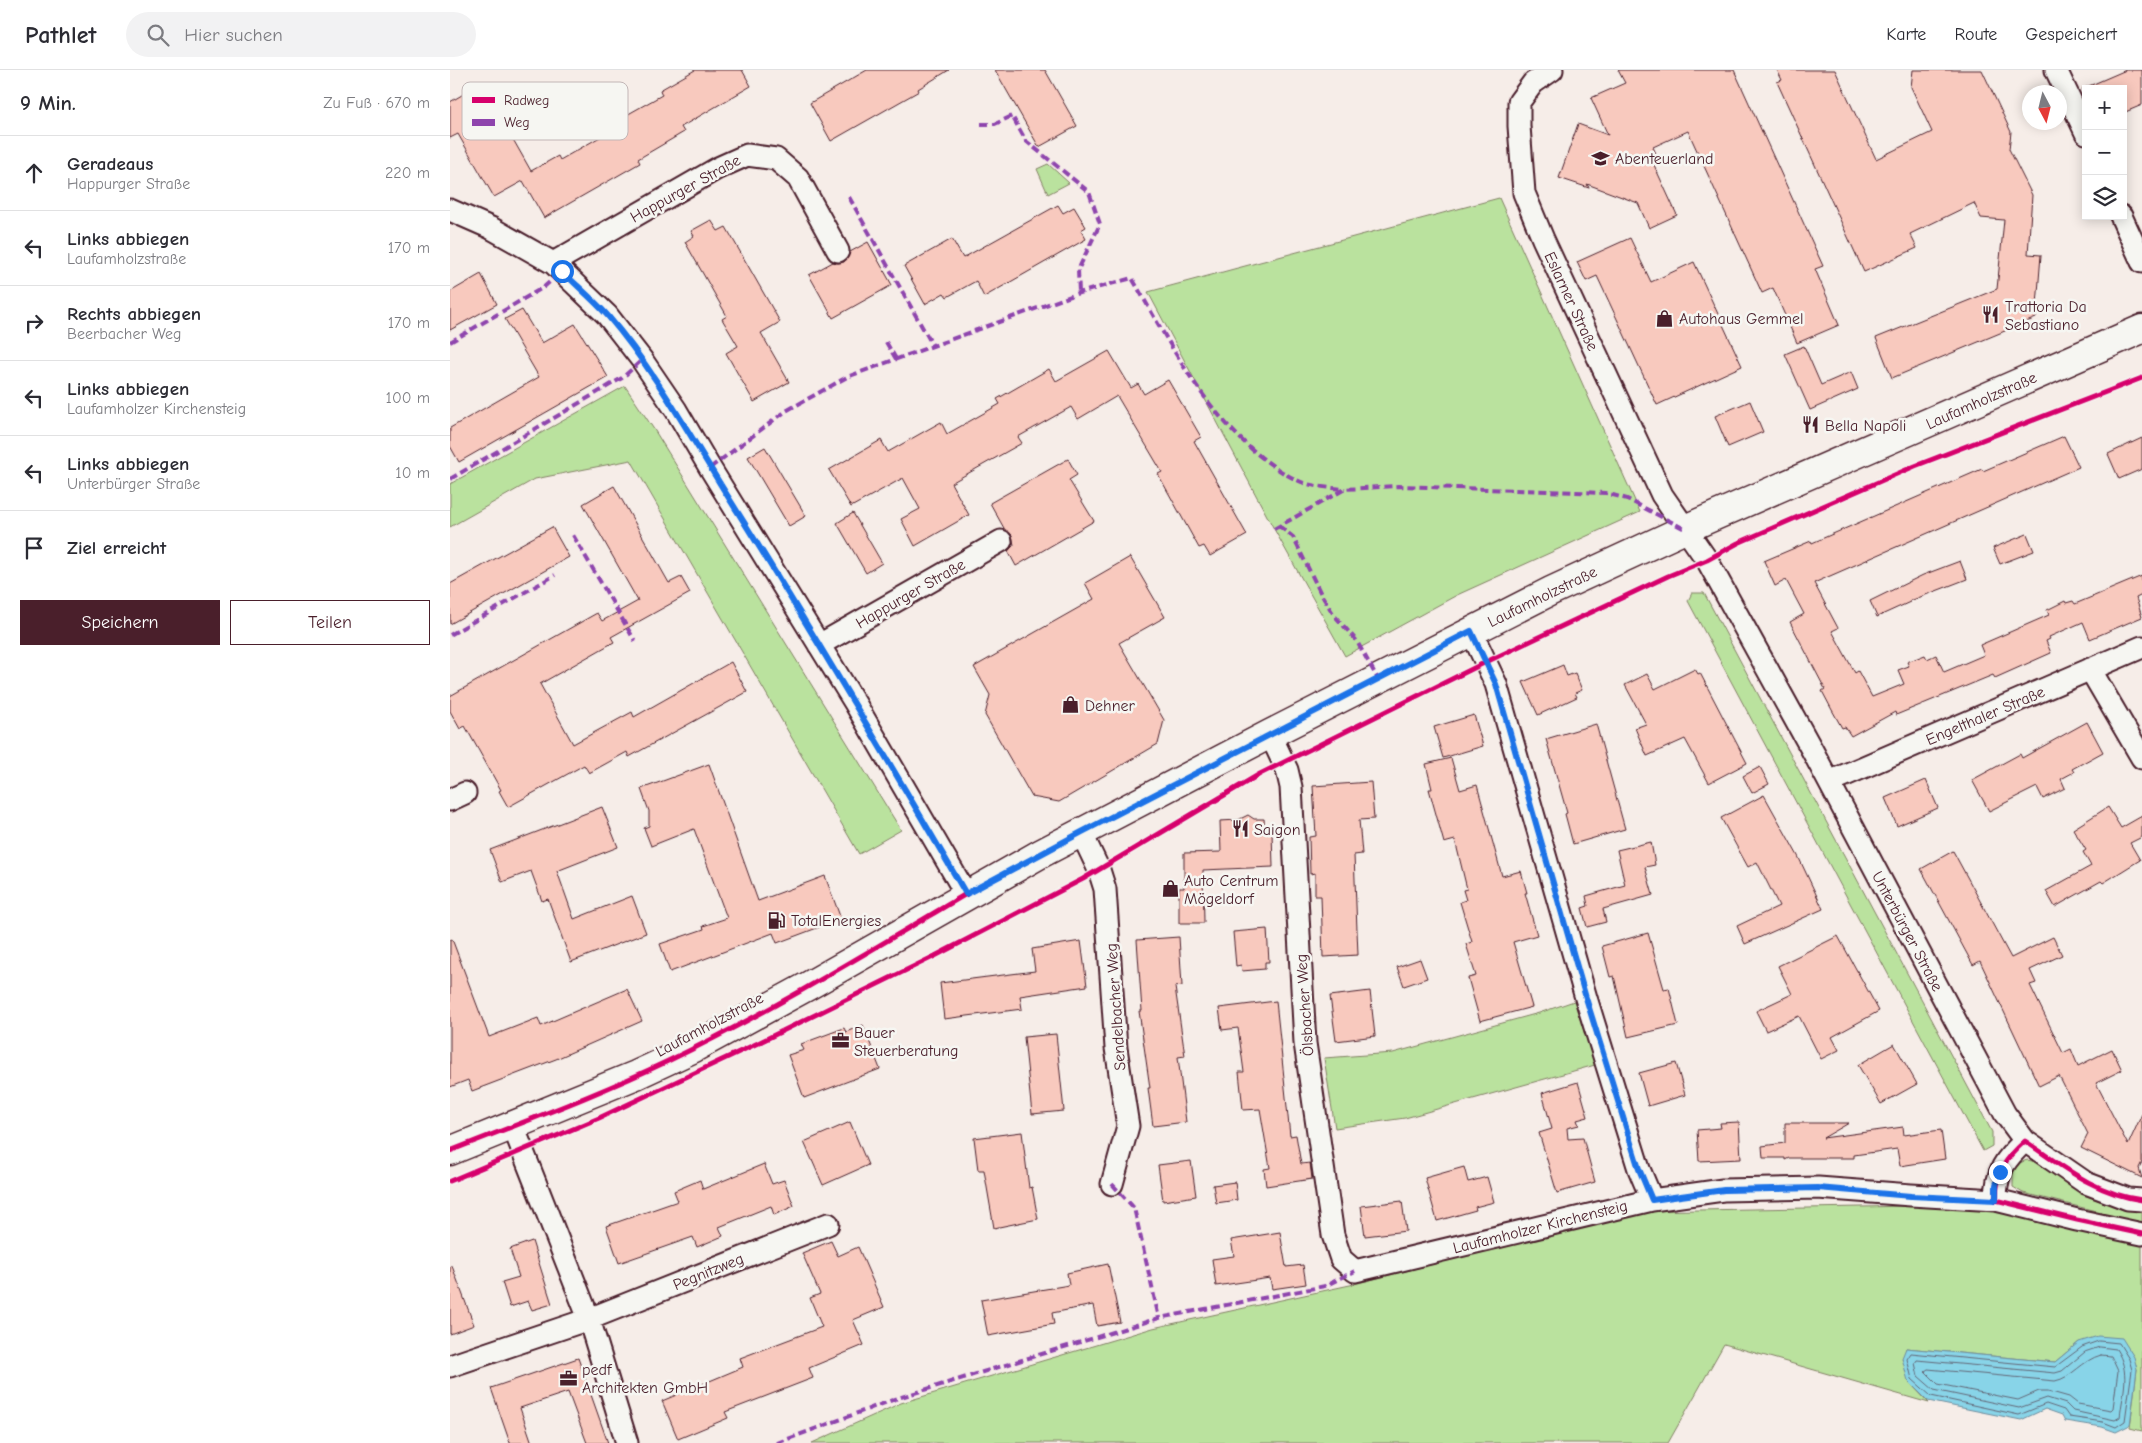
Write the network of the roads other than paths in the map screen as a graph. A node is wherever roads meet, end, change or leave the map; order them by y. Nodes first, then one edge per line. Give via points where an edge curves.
1 (1552, 70) edge
2 (2056, 70) edge
3 (2084, 130) edge
4 (450, 210) edge
5 (2123, 220) edge
6 (838, 251) dead end
7 (2142, 262) edge
8 (553, 263) junction
9 (2142, 329) edge
10 (1685, 529) junction
11 (1001, 541) dead end
12 (1471, 631) junction
13 (819, 645) junction
14 (2142, 648) edge
15 (2090, 669) junction
16 (1270, 734) junction
17 (2142, 758) edge
18 (1829, 782) junction
19 (1082, 832) junction
20 (966, 894) junction
21 (513, 1126) junction
22 (2026, 1140) junction
23 (450, 1151) edge
24 (1112, 1184) dead end
25 (1652, 1200) junction
26 (1996, 1200) junction
27 (2142, 1200) edge
28 (828, 1224) dead end
29 (2142, 1234) edge
30 (1355, 1271) joint
31 (589, 1318) junction
32 (450, 1366) edge
33 (627, 1443) edge

1 - 10 street, Eslarner Straße via 1533,83 1519,102 1524,194 1656,483
2 - 3 street
4 - 8 street via 491,228
5 - 7 street
6 - 8 street, Happurger Straße via 798,178 776,159 747,154
8 - 13 street via 607,315 656,379
9 - 10 main road, Laufamholzstraße
10 - 12 main road, Laufamholzstraße
10 - 18 street, Unterbürger Straße via 1707,560
11 - 13 street, Happurger Straße
12 - 16 main road, Laufamholzstraße
12 - 25 street via 1496,684 1586,998 1639,1169
13 - 20 street
14 - 15 street, Engelthaler Straße
15 - 17 street
15 - 18 street, Engelthaler Straße
16 - 19 main road, Laufamholzstraße
16 - 30 street, Ölsbacher Weg via 1287,770 1291,787 1305,1043 1333,1235 1341,1259
18 - 22 street, Unterbürger Straße via 2001,1106
19 - 20 main road, Laufamholzstraße
19 - 24 street, Sendelbacher Weg via 1105,889 1116,1048 1128,1126
20 - 21 main road, Laufamholzstraße via 694,1048
21 - 23 main road, Laufamholzstraße
21 - 31 street
22 - 26 street via 2000,1172
22 - 27 street, Unterbürger Straße via 2086,1183 2128,1199
25 - 26 street, Laufamholzer Kirchensteig via 1724,1190 1818,1188
25 - 30 street, Laufamholzer Kirchensteig
26 - 29 street
28 - 31 street, Pegnitzweg
31 - 32 street, Pegnitzweg
31 - 33 street

